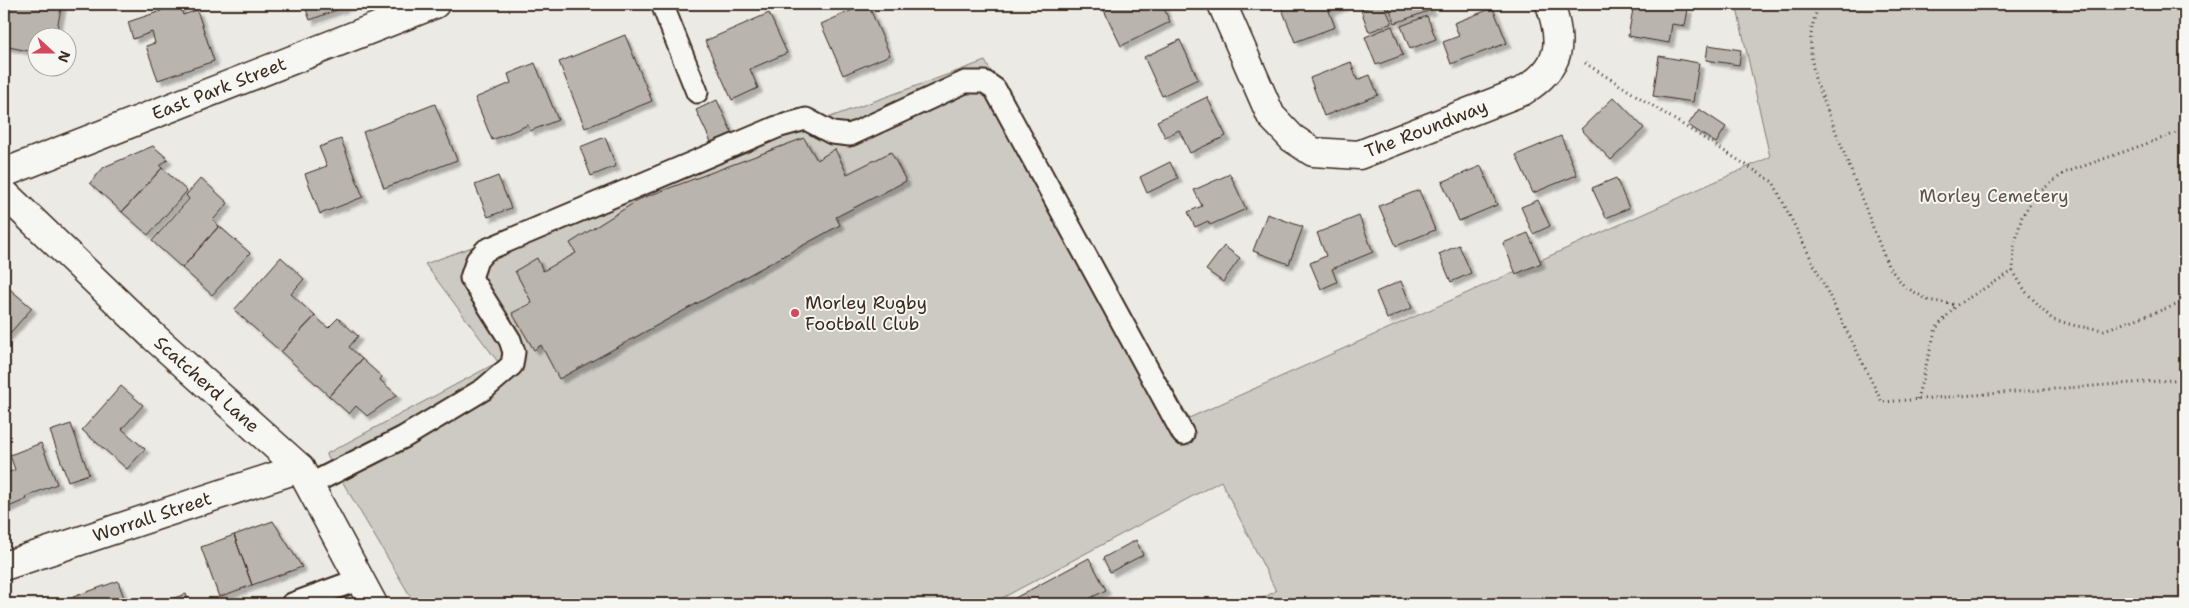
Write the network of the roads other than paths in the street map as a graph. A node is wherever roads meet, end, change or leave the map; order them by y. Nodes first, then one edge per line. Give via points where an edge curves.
1 (435, 4) edge
2 (662, 4) edge
3 (1222, 4) edge
4 (1550, 4) edge
5 (697, 92) dead end
6 (4, 173) edge
7 (4, 193) edge
8 (1183, 434) dead end
9 (304, 477) junction
10 (4, 566) edge
11 (360, 579) junction
12 (292, 604) edge
13 (374, 604) edge

1 - 6 street, East Park Street
2 - 5 lane
3 - 4 street, The Roundway via 1271,116 1292,138 1313,152 1358,155 1523,92 1537,82 1552,66 1558,46 1556,22
7 - 9 street, Scatcherd Lane
8 - 9 lane via 995,89 985,82 965,82 850,135 832,133 806,119 777,127 486,250 477,260 471,278 510,340 514,352 512,365 484,389 404,437
9 - 10 street, Worrall Street
9 - 11 street, Scatcherd Lane
11 - 12 lane
11 - 13 street, Scatcherd Lane

